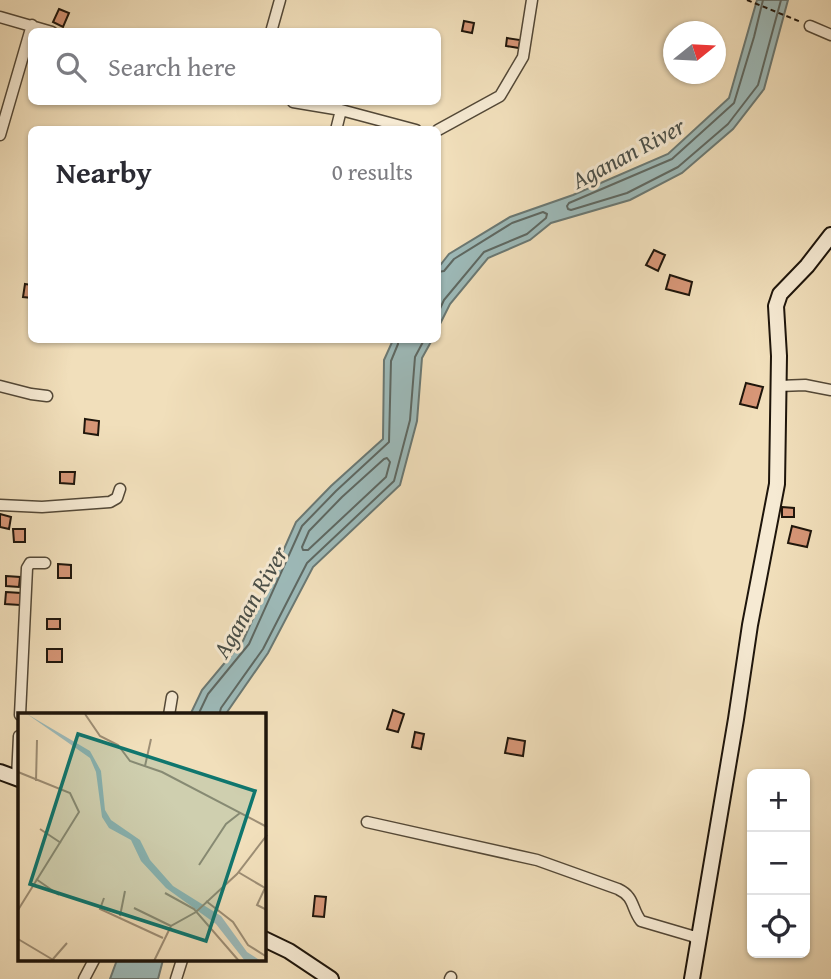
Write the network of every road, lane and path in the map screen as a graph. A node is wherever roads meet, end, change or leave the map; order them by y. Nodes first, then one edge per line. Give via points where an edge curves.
1 (281, 0) edge
2 (532, 0) edge
3 (747, 0) edge
4 (0, 17) edge
5 (32, 25) junction
6 (806, 25) joint
7 (31, 28) edge
8 (41, 28) edge
9 (272, 28) edge
10 (831, 35) edge
11 (28, 39) edge
12 (311, 105) edge
13 (341, 110) junction
14 (337, 126) edge
15 (400, 126) edge
16 (441, 128) edge
17 (0, 135) edge
18 (831, 235) edge
19 (0, 386) edge
20 (779, 386) junction
21 (831, 390) edge
22 (47, 396) dead end
23 (120, 489) dead end
24 (0, 505) edge
25 (45, 563) dead end
26 (172, 697) dead end
27 (20, 713) edge
28 (169, 713) edge
29 (0, 772) edge
30 (18, 779) edge
31 (367, 822) dead end
32 (266, 940) edge
33 (699, 941) junction
34 (93, 962) edge
35 (180, 962) edge
36 (84, 979) edge
37 (176, 979) edge
38 (331, 979) edge
39 (692, 979) edge

1 - 9 street
2 - 16 street via 523,57 500,96
3 - 6 path
4 - 5 street
5 - 7 street
5 - 8 street
6 - 10 street
11 - 17 street
12 - 13 street
13 - 14 street
13 - 15 street
18 - 20 street via 780,294 776,306
19 - 22 street
20 - 21 street
20 - 33 street via 777,484
23 - 24 street via 110,502
25 - 27 street via 30,563 27,568
26 - 28 street
29 - 30 street
31 - 33 street via 537,860 625,892 641,922
32 - 38 street
33 - 39 street
34 - 36 street
35 - 37 street

